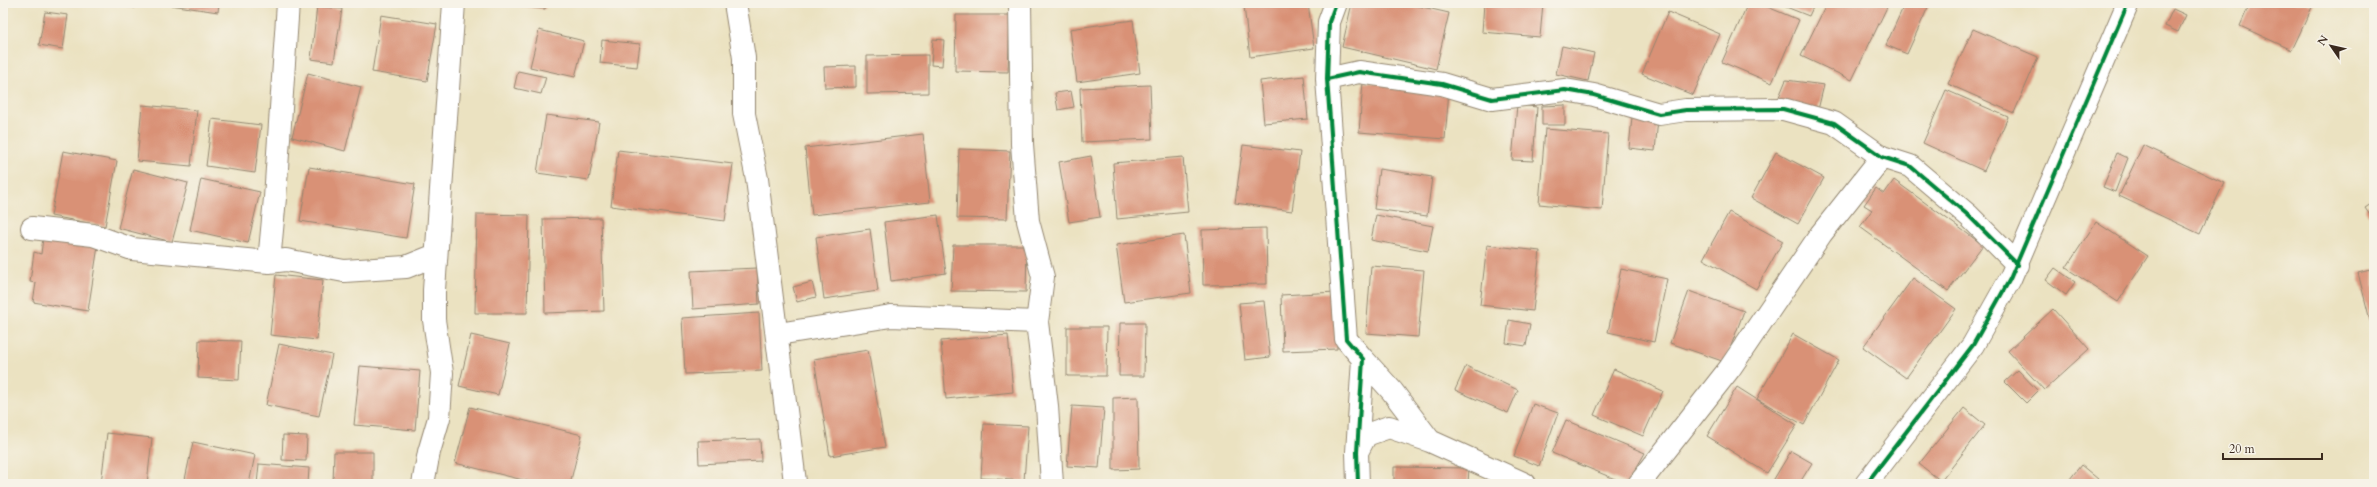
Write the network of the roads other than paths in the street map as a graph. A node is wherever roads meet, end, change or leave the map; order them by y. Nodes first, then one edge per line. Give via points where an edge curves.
1 (288, 3) edge
2 (454, 3) edge
3 (735, 3) edge
4 (1020, 3) edge
5 (1336, 3) edge
6 (2128, 3) edge
7 (1327, 79) junction
8 (1882, 157) junction
9 (32, 228) dead end
10 (436, 255) junction
11 (269, 262) junction
12 (2018, 265) junction
13 (1037, 322) junction
14 (778, 334) junction
15 (1363, 359) junction
16 (1430, 441) junction
17 (1357, 452) junction
18 (795, 482) dead end
19 (423, 484) edge
20 (1052, 484) edge
21 (1358, 484) edge
22 (1525, 484) edge
23 (1639, 484) edge
24 (1866, 484) edge

1 - 11 street via 276,198
2 - 10 street
3 - 14 street via 744,58 744,114 757,180
4 - 13 street via 1022,144 1028,221 1043,278
5 - 7 street via 1329,22
6 - 12 street
7 - 8 street via 1359,72 1442,84 1492,100 1565,90 1594,95 1659,114 1686,110 1783,109 1834,123
7 - 15 street via 1346,339
8 - 12 street via 1910,166 1969,216
8 - 23 street via 1821,234 1730,368
9 - 11 street via 93,235 132,249
10 - 11 street via 406,267 344,271 286,260
10 - 19 street via 434,320 442,381 439,418
12 - 24 street via 1973,345
13 - 14 street via 891,316
13 - 20 street via 1047,406
14 - 18 street
15 - 16 street via 1392,391
15 - 17 street
16 - 17 street via 1389,427 1366,435
16 - 22 street
17 - 21 street

